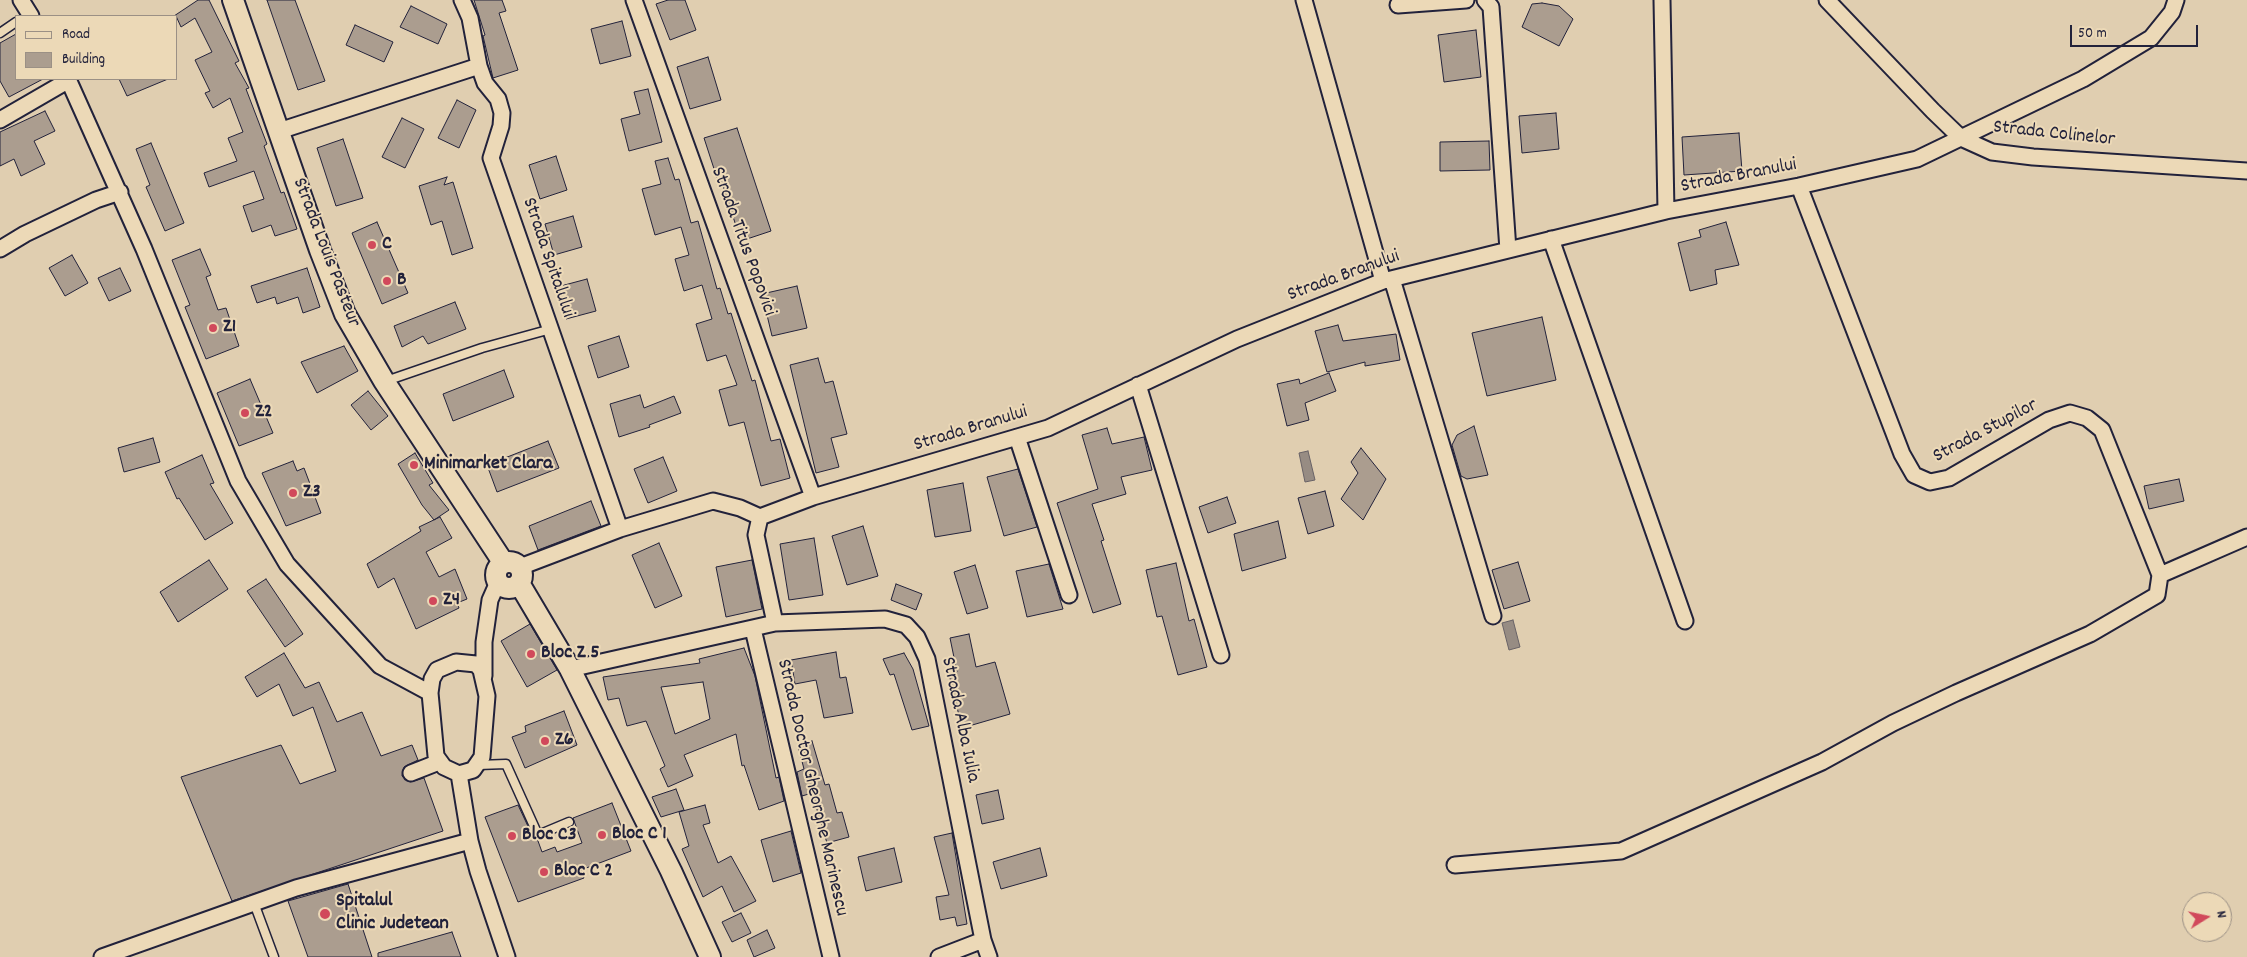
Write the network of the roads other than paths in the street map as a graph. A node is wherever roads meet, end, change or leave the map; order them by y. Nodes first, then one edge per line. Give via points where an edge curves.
1 (21, 0) edge
2 (233, 0) edge
3 (462, 0) edge
4 (634, 0) edge
5 (1304, 0) edge
6 (1466, 0) edge
7 (1485, 0) edge
8 (1662, 0) edge
9 (1827, 0) edge
10 (2176, 0) edge
11 (1398, 5) dead end
12 (25, 15) edge
13 (15, 23) edge
14 (0, 32) edge
15 (478, 66) junction
16 (66, 80) edge
17 (68, 80) edge
18 (0, 120) edge
19 (279, 131) junction
20 (1961, 138) junction
21 (2247, 170) edge
22 (1799, 186) junction
23 (120, 192) junction
24 (1666, 211) junction
25 (1551, 239) junction
26 (0, 249) edge
27 (1508, 250) junction
28 (1387, 280) junction
29 (551, 329) junction
30 (384, 381) junction
31 (1138, 385) junction
32 (1017, 437) junction
33 (813, 498) junction
34 (760, 517) junction
35 (620, 529) junction
36 (2247, 537) edge
37 (514, 571) junction
38 (2160, 575) junction
39 (498, 582) joint
40 (1068, 595) dead end
41 (1493, 616) dead end
42 (1685, 621) dead end
43 (775, 623) junction
44 (753, 629) junction
45 (484, 642) junction
46 (1222, 655) dead end
47 (463, 662) junction
48 (570, 669) junction
49 (437, 670) junction
50 (484, 679) junction
51 (410, 682) junction
52 (430, 693) junction
53 (439, 762) junction
54 (478, 765) junction
55 (411, 773) dead end
56 (459, 774) junction
57 (569, 822) dead end
58 (470, 841) junction
59 (1455, 864) dead end
60 (254, 903) junction
61 (983, 940) junction
62 (102, 957) edge
63 (274, 957) edge
64 (507, 957) edge
65 (710, 957) edge
66 (831, 957) edge
67 (939, 957) edge
68 (989, 957) edge

1 - 12 street
2 - 19 main road, Strada Louis Pasteur
3 - 15 street, Strada Spitalului via 470,18
4 - 33 street, Strada Titus Popovici
5 - 28 street
6 - 11 street
7 - 27 street via 1491,7
8 - 24 street
9 - 20 street, Strada Colinelor
10 - 20 street, Strada Branului via 2172,12 2151,38 2083,79
13 - 14 lane
15 - 19 street
15 - 29 street, Strada Spitalului via 485,83 498,99 502,113 491,158
16 - 18 street
17 - 23 street
19 - 30 main road, Strada Louis Pasteur via 345,314
20 - 21 street, Strada Colinelor via 1992,152 2033,157
20 - 22 street, Strada Branului via 1917,159
22 - 24 street, Strada Branului
22 - 38 street, Strada Stupilor via 1902,454 1914,475 1930,482 1949,478 2049,420 2070,414 2087,418 2102,430
23 - 26 street via 96,200
23 - 51 street via 238,481 287,564 380,666
24 - 25 street, Strada Branului
25 - 27 street, Strada Branului
25 - 42 street
27 - 28 street, Strada Branului
28 - 31 street, Strada Branului via 1261,329
28 - 41 street
29 - 30 lane
29 - 35 street, Strada Spitalului
30 - 37 main road, Strada Louis Pasteur
31 - 32 street, Strada Branului via 1048,428
31 - 46 street
32 - 33 street, Strada Branului
32 - 40 street
33 - 34 street, Strada Branului
34 - 35 street via 713,501
34 - 43 street via 756,535
35 - 37 street
36 - 38 street
37 - 39 main road via 495,573
37 - 48 main road, Strada Louis Pasteur
38 - 59 street via 2156,595 2090,634 1892,723 1822,762 1621,851
39 - 45 street via 490,600
43 - 44 street
43 - 61 street, Strada Alba Iulia via 885,619 906,625 917,636 927,659
44 - 48 street
44 - 66 street, Strada Doctor Gheorghe Marinescu
45 - 47 street
45 - 50 street
47 - 49 street
47 - 50 street via 476,664
48 - 65 main road, Strada Louis Pasteur via 671,871
49 - 51 street via 423,679
49 - 52 street
50 - 54 street via 486,716 482,757
51 - 52 street
52 - 53 street via 433,744
53 - 55 street
53 - 56 street
54 - 56 street
54 - 57 lane via 506,764 538,835
56 - 58 street
58 - 60 street via 346,873
58 - 64 street
60 - 62 street
60 - 63 lane
61 - 67 street
61 - 68 street, Strada Alba Iulia

